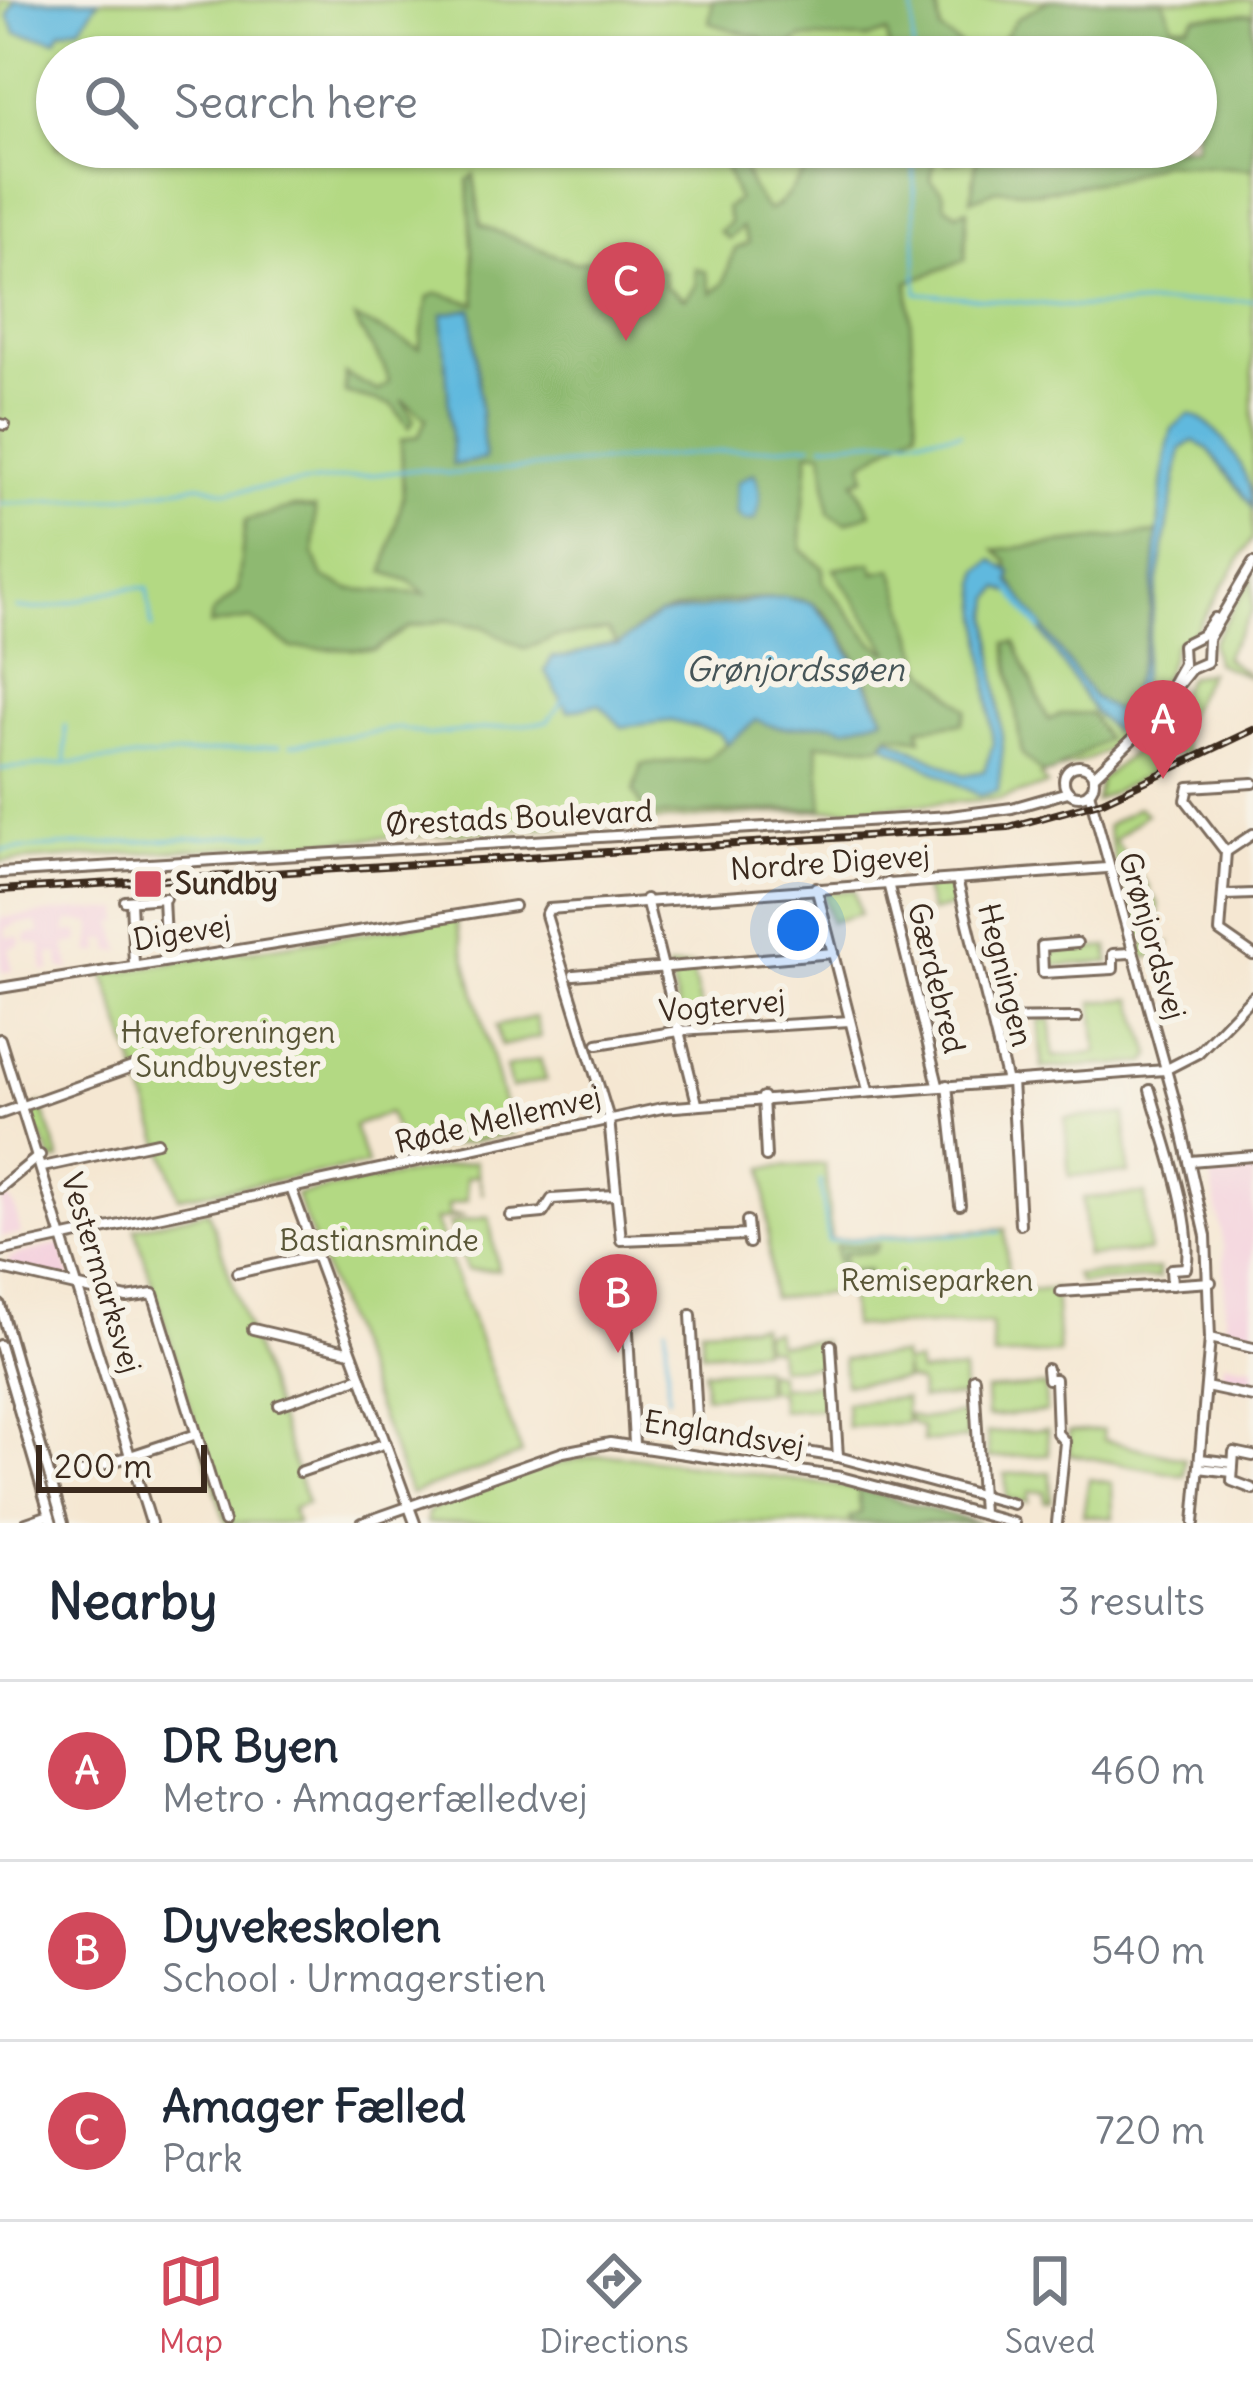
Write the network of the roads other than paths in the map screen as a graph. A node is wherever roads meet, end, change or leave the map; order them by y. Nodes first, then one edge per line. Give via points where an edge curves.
1 (1253, 563) edge
2 (1232, 596) junction
3 (1196, 639) junction
4 (1206, 645) junction
5 (1187, 666) junction
6 (1091, 774) junction
7 (1253, 783) edge
8 (1066, 788) junction
9 (1084, 794) junction
10 (1250, 835) edge
11 (1226, 852) junction
12 (1107, 868) junction
13 (0, 873) edge
14 (957, 879) junction
15 (888, 883) junction
16 (816, 887) junction
17 (1253, 894) edge
18 (1225, 895) junction
19 (646, 899) junction
20 (514, 906) dead end
21 (1077, 944) dead end
22 (833, 953) junction
23 (1130, 953) junction
24 (1253, 955) edge
25 (166, 960) junction
26 (134, 964) junction
27 (662, 964) junction
28 (574, 975) dead end
29 (0, 988) edge
30 (1253, 996) edge
31 (1077, 1018) dead end
32 (991, 1019) junction
33 (850, 1021) junction
34 (679, 1031) junction
35 (0, 1039) edge
36 (598, 1044) dead end
37 (2, 1050) edge
38 (132, 1067) dead end
39 (1165, 1070) junction
40 (1010, 1082) junction
41 (942, 1085) junction
42 (868, 1090) junction
43 (1150, 1090) dead end
44 (763, 1097) junction
45 (697, 1103) junction
46 (23, 1106) junction
47 (0, 1114) edge
48 (609, 1119) junction
49 (157, 1142) dead end
50 (40, 1155) junction
51 (1253, 1156) edge
52 (766, 1157) dead end
53 (1190, 1161) junction
54 (43, 1167) junction
55 (0, 1188) edge
56 (291, 1188) junction
57 (614, 1195) junction
58 (960, 1205) dead end
59 (511, 1216) dead end
60 (747, 1221) dead end
61 (1020, 1224) dead end
62 (63, 1235) junction
63 (0, 1251) edge
64 (316, 1255) junction
65 (2, 1269) edge
66 (237, 1274) dead end
67 (1211, 1282) junction
68 (1172, 1285) junction
69 (80, 1287) junction
70 (1061, 1292) dead end
71 (626, 1295) dead end
72 (0, 1305) edge
73 (691, 1315) dead end
74 (253, 1329) dead end
75 (1210, 1338) junction
76 (0, 1345) edge
77 (831, 1345) dead end
78 (1253, 1348) edge
79 (353, 1353) junction
80 (1047, 1369) dead end
81 (362, 1377) junction
82 (974, 1378) dead end
83 (1206, 1387) junction
84 (13, 1388) junction
85 (0, 1392) edge
86 (1253, 1397) edge
87 (279, 1405) dead end
88 (197, 1434) junction
89 (386, 1443) junction
90 (748, 1443) junction
91 (634, 1444) junction
92 (131, 1456) junction
93 (838, 1456) junction
94 (1253, 1456) edge
95 (744, 1461) junction
96 (1200, 1463) junction
97 (1233, 1468) junction
98 (300, 1472) dead end
99 (51, 1482) junction
100 (1253, 1489) edge
101 (981, 1494) junction
102 (1013, 1504) dead end
103 (410, 1506) junction
104 (982, 1514) junction
105 (51, 1519) edge
106 (224, 1522) edge
107 (26, 1523) edge
108 (63, 1523) edge
109 (152, 1523) edge
110 (362, 1523) edge
111 (415, 1523) edge
112 (1014, 1523) edge
113 (1057, 1523) edge
114 (1194, 1523) edge

1 - 2 street
2 - 3 street
2 - 4 street
3 - 4 street
3 - 5 street via 1180,649
4 - 5 street via 1207,662
5 - 6 street via 1119,753
6 - 8 street, Ørestads Boulevard via 1072,768
6 - 9 street
7 - 11 street via 1189,787 1186,800
8 - 9 street
8 - 13 street, Ørestads Boulevard via 950,816
9 - 12 street, Grønjordsvej
10 - 11 street
11 - 18 street
12 - 14 street, Nordre Digevej
12 - 23 street, Grønjordsvej
14 - 15 street, Nordre Digevej
14 - 32 street, Hegningen
15 - 16 street, Nordre Digevej
15 - 41 street, Gærdebred
16 - 19 street, Nordre Digevej
16 - 22 street
17 - 18 street
18 - 24 street via 1220,932
19 - 27 street
19 - 48 street, Nordre Digevej via 556,907 546,915
20 - 25 street, Digevej
21 - 23 street via 1042,946 1043,973 1114,968 1113,954
22 - 27 street
22 - 33 street
23 - 39 street, Grønjordsvej
25 - 26 street, Digevej
25 - 26 street via 164,898 128,901
26 - 29 street, Digevej
27 - 28 street
27 - 34 street
30 - 39 street via 1198,1053
31 - 32 street
32 - 40 street, Hegningen
33 - 34 street, Vogtervej
33 - 42 street
34 - 36 street, Vogtervej
34 - 45 street
35 - 37 street, Vestermarksvej
37 - 46 street, Vestermarksvej
38 - 46 street
39 - 40 street, Røde Mellemvej
39 - 53 street, Grønjordsvej
40 - 41 street, Røde Mellemvej
40 - 61 street
41 - 42 street, Røde Mellemvej
41 - 58 street, Gærdebred
42 - 44 street, Røde Mellemvej
43 - 68 street via 1187,1254 1186,1268 1171,1269
44 - 45 street, Røde Mellemvej
44 - 52 street
45 - 48 street, Røde Mellemvej
46 - 47 street
46 - 50 street, Vestermarksvej
48 - 56 street, Røde Mellemvej
48 - 57 street
49 - 54 street
50 - 54 street, Vestermarksvej
50 - 55 street
51 - 53 street
53 - 67 street, Grønjordsvej
54 - 62 street, Vestermarksvej
56 - 62 street, Røde Mellemvej
56 - 64 street
57 - 59 street via 552,1199 541,1214
57 - 60 street via 624,1244 749,1239
62 - 63 street, Røde Mellemvej
62 - 69 street, Vestermarksvej
64 - 66 street
64 - 79 street
65 - 69 street
67 - 68 street
67 - 75 street, Grønjordsvej
68 - 70 street
69 - 88 street via 127,1298 153,1294
69 - 92 street, Vestermarksvej
71 - 91 street
72 - 99 street
73 - 90 street via 698,1435
74 - 79 street
75 - 78 street
75 - 83 street, Grønjordsvej
76 - 84 street
77 - 93 street
79 - 81 street
80 - 113 street via 1057,1433 1066,1442
81 - 87 street
81 - 89 street
82 - 101 street
83 - 86 street
83 - 96 street, Grønjordsvej
84 - 85 street
84 - 105 street
88 - 92 street
88 - 106 street
89 - 98 street
89 - 103 street
90 - 93 street
90 - 95 street
91 - 95 street, Englandsvej
91 - 103 street, Englandsvej via 563,1452
92 - 99 street
92 - 109 street, Vestermarksvej
93 - 101 street
94 - 97 street via 1234,1452
95 - 104 street, Englandsvej
96 - 97 street
96 - 114 street, Grønjordsvej
97 - 100 street via 1235,1485
99 - 108 street
101 - 102 street
101 - 104 street
103 - 110 street, Englandsvej
103 - 111 street
104 - 112 street, Englandsvej
105 - 107 street

